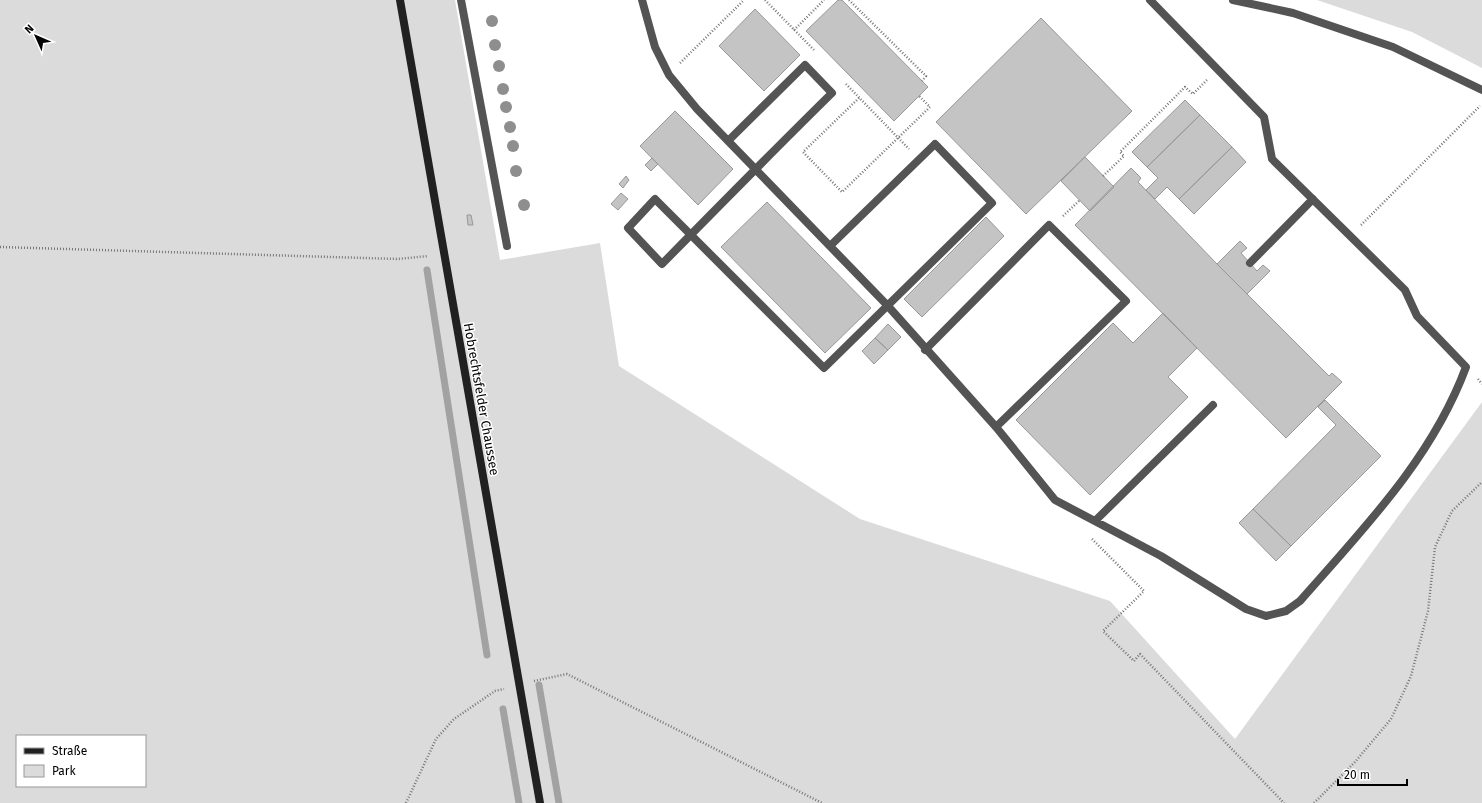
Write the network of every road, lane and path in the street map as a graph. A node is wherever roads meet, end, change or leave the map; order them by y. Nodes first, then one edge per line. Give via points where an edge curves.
1 (400, 0) edge
2 (461, 0) edge
3 (642, 0) edge
4 (744, 0) edge
5 (824, 0) edge
6 (849, 0) edge
7 (1150, 0) edge
8 (1233, 0) edge
9 (794, 30) dead end
10 (1217, 69) junction
11 (669, 75) junction
12 (922, 81) dead end
13 (1482, 90) edge
14 (919, 96) dead end
15 (860, 98) dead end
16 (1482, 104) edge
17 (728, 141) junction
18 (755, 170) junction
19 (1103, 176) dead end
20 (1313, 199) junction
21 (1080, 200) dead end
22 (1052, 228) junction
23 (691, 235) junction
24 (1351, 235) junction
25 (507, 246) dead end
26 (830, 246) junction
27 (0, 247) edge
28 (445, 255) junction
29 (1250, 263) dead end
30 (887, 305) junction
31 (925, 350) junction
32 (1213, 405) dead end
33 (996, 428) junction
34 (1482, 482) edge
35 (1095, 521) junction
36 (520, 684) junction
37 (406, 803) edge
38 (540, 803) edge
39 (822, 803) edge
40 (1284, 803) edge
41 (1314, 803) edge

1 - 28 main road, Hobrechtsfelder Chaussee
2 - 25 lane
3 - 11 lane via 655,48
4 - 11 path
5 - 9 path
6 - 12 path via 926,76
7 - 10 lane
8 - 13 lane via 1293,13 1393,47
10 - 19 path via 1192,94 1185,87 1120,152 1124,156
10 - 20 lane via 1264,117 1272,159
11 - 17 lane
14 - 15 path via 930,107 842,192 803,152
16 - 24 path
17 - 18 lane
17 - 18 lane via 805,65 832,93
18 - 23 lane
18 - 26 lane
20 - 24 lane
20 - 29 lane
21 - 22 path
22 - 31 lane via 1049,225
22 - 33 lane via 1126,301
23 - 23 lane via 662,264 628,228 655,199
23 - 30 lane via 824,368
24 - 35 lane via 1405,290 1416,316 1466,367 1450,405 1419,460 1376,515 1300,601 1286,611 1266,616 1246,609 1161,556
26 - 30 lane
26 - 30 lane via 935,144 992,203
27 - 28 path via 398,259
28 - 36 main road, Hobrechtsfelder Chaussee
30 - 31 lane
31 - 33 lane
32 - 35 lane
33 - 35 lane via 1055,500
34 - 41 path via 1452,511 1435,547 1428,611 1411,676 1391,719 1355,762
35 - 40 path via 1084,532 1144,591 1103,630 1134,661 1140,654
36 - 37 path via 495,691 454,719 436,739
36 - 38 main road, Hobrechtsfelder Chaussee
36 - 39 path via 567,674

